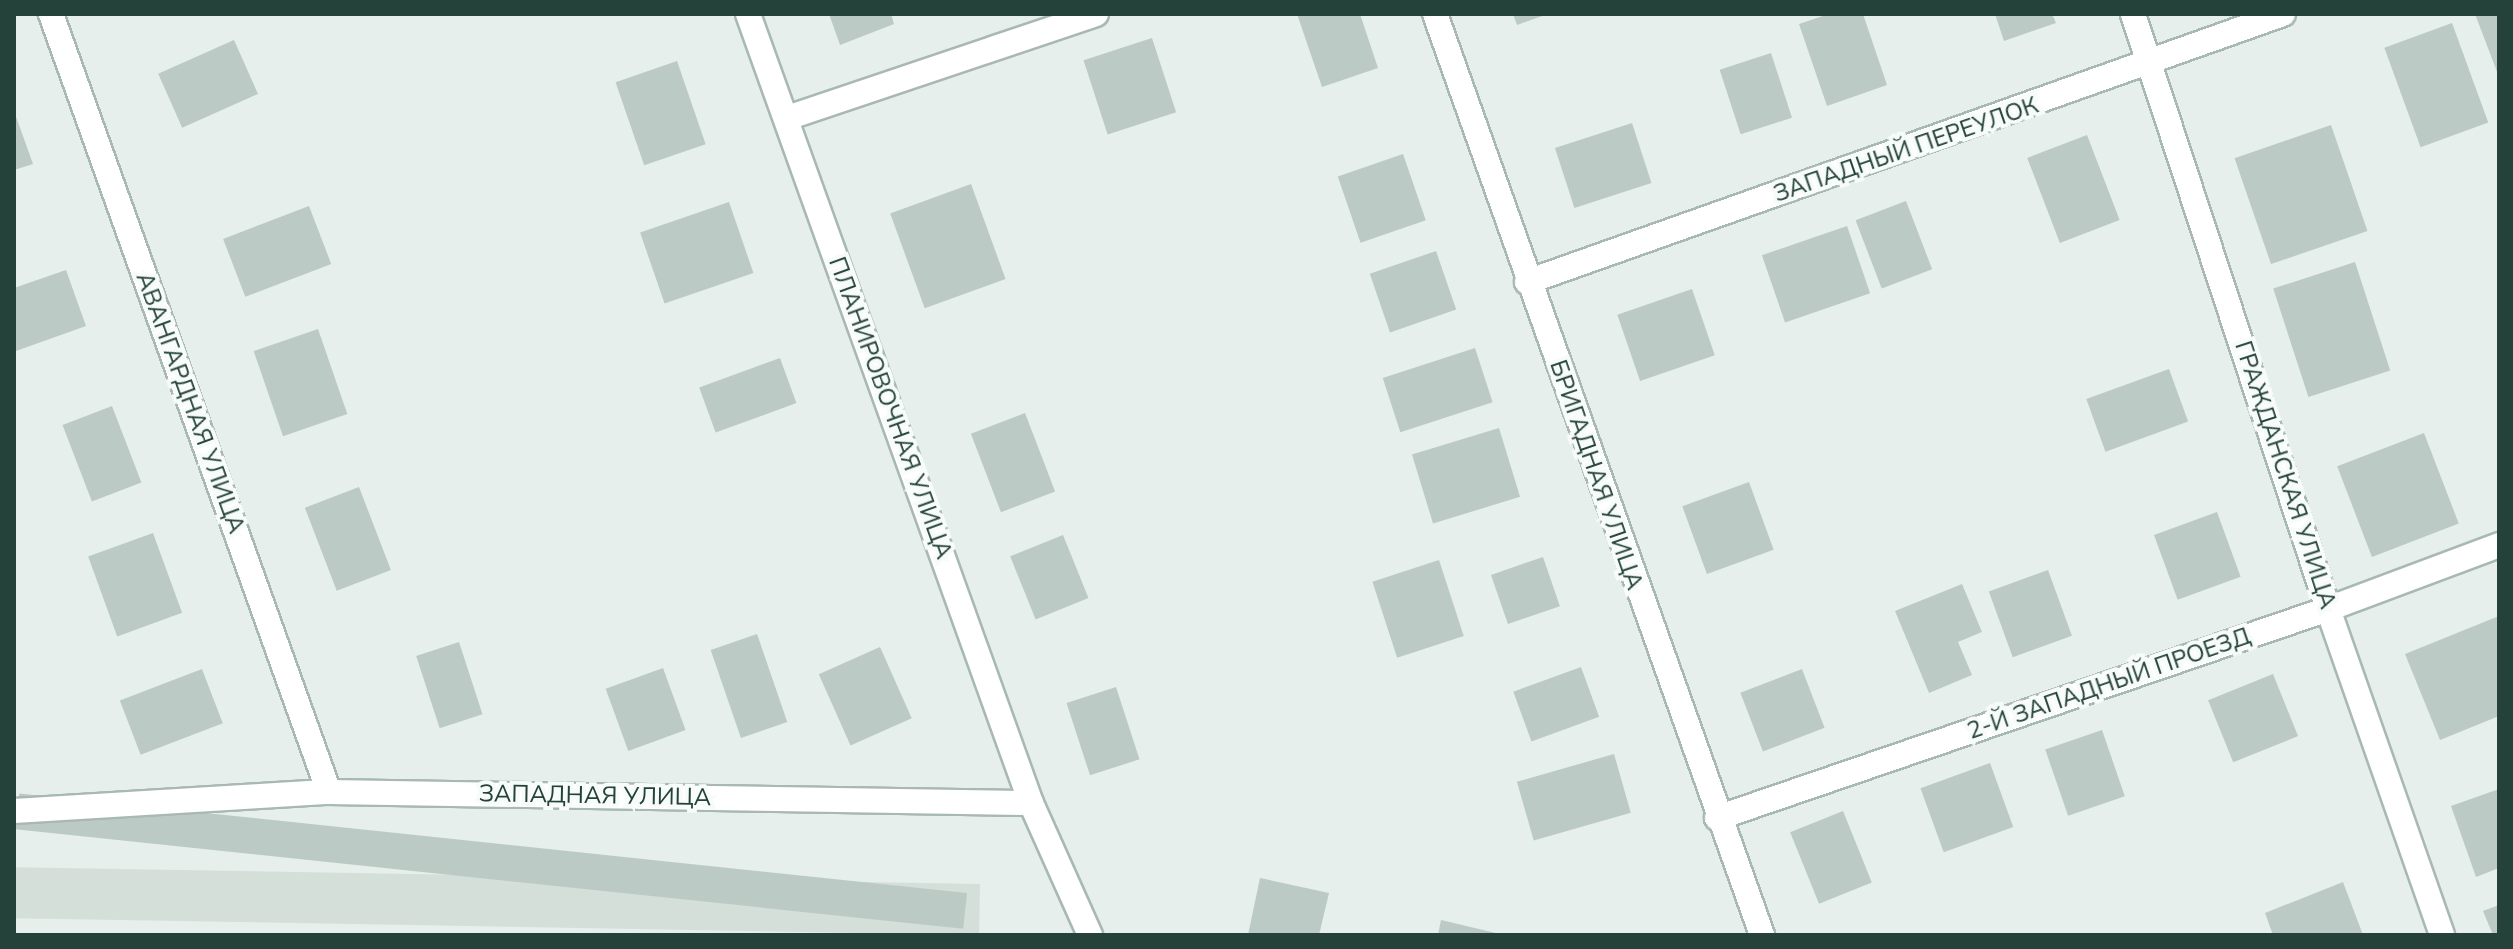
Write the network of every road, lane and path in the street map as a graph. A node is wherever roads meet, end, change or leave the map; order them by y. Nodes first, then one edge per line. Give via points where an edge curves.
1 (51, 14) edge
2 (748, 14) edge
3 (1096, 14) edge
4 (1435, 14) edge
5 (2133, 14) edge
6 (2283, 14) edge
7 (2152, 63) junction
8 (787, 118) junction
9 (1527, 282) junction
10 (2499, 545) edge
11 (2328, 609) junction
12 (329, 792) junction
13 (1031, 803) junction
14 (14, 811) edge
15 (1717, 818) junction
16 (1090, 935) edge
17 (1762, 935) edge
18 (2442, 935) edge

1 - 12 street, АВАНГАРДНАЯ УЛИЦА
2 - 8 street, ПЛАНИРОВОЧНАЯ УЛИЦА
3 - 8 street
4 - 9 street, БРИГАДНАЯ УЛИЦА
5 - 7 street, ГРАЖДАНСКАЯ УЛИЦА
6 - 7 street, ЗАПАДНЫЙ ПЕРЕУЛОК
7 - 9 street, ЗАПАДНЫЙ ПЕРЕУЛОК
7 - 11 street, ГРАЖДАНСКАЯ УЛИЦА
8 - 13 street, ПЛАНИРОВОЧНАЯ УЛИЦА
9 - 15 street, БРИГАДНАЯ УЛИЦА
10 - 11 street, 2-Й ЗАПАДНЫЙ ПРОЕЗД
11 - 15 street, 2-Й ЗАПАДНЫЙ ПРОЕЗД
11 - 18 street, ГРАЖДАНСКАЯ УЛИЦА
12 - 13 street, ЗАПАДНАЯ УЛИЦА
12 - 14 street, ЗАПАДНАЯ УЛИЦА
13 - 16 street
15 - 17 street, БРИГАДНАЯ УЛИЦА

